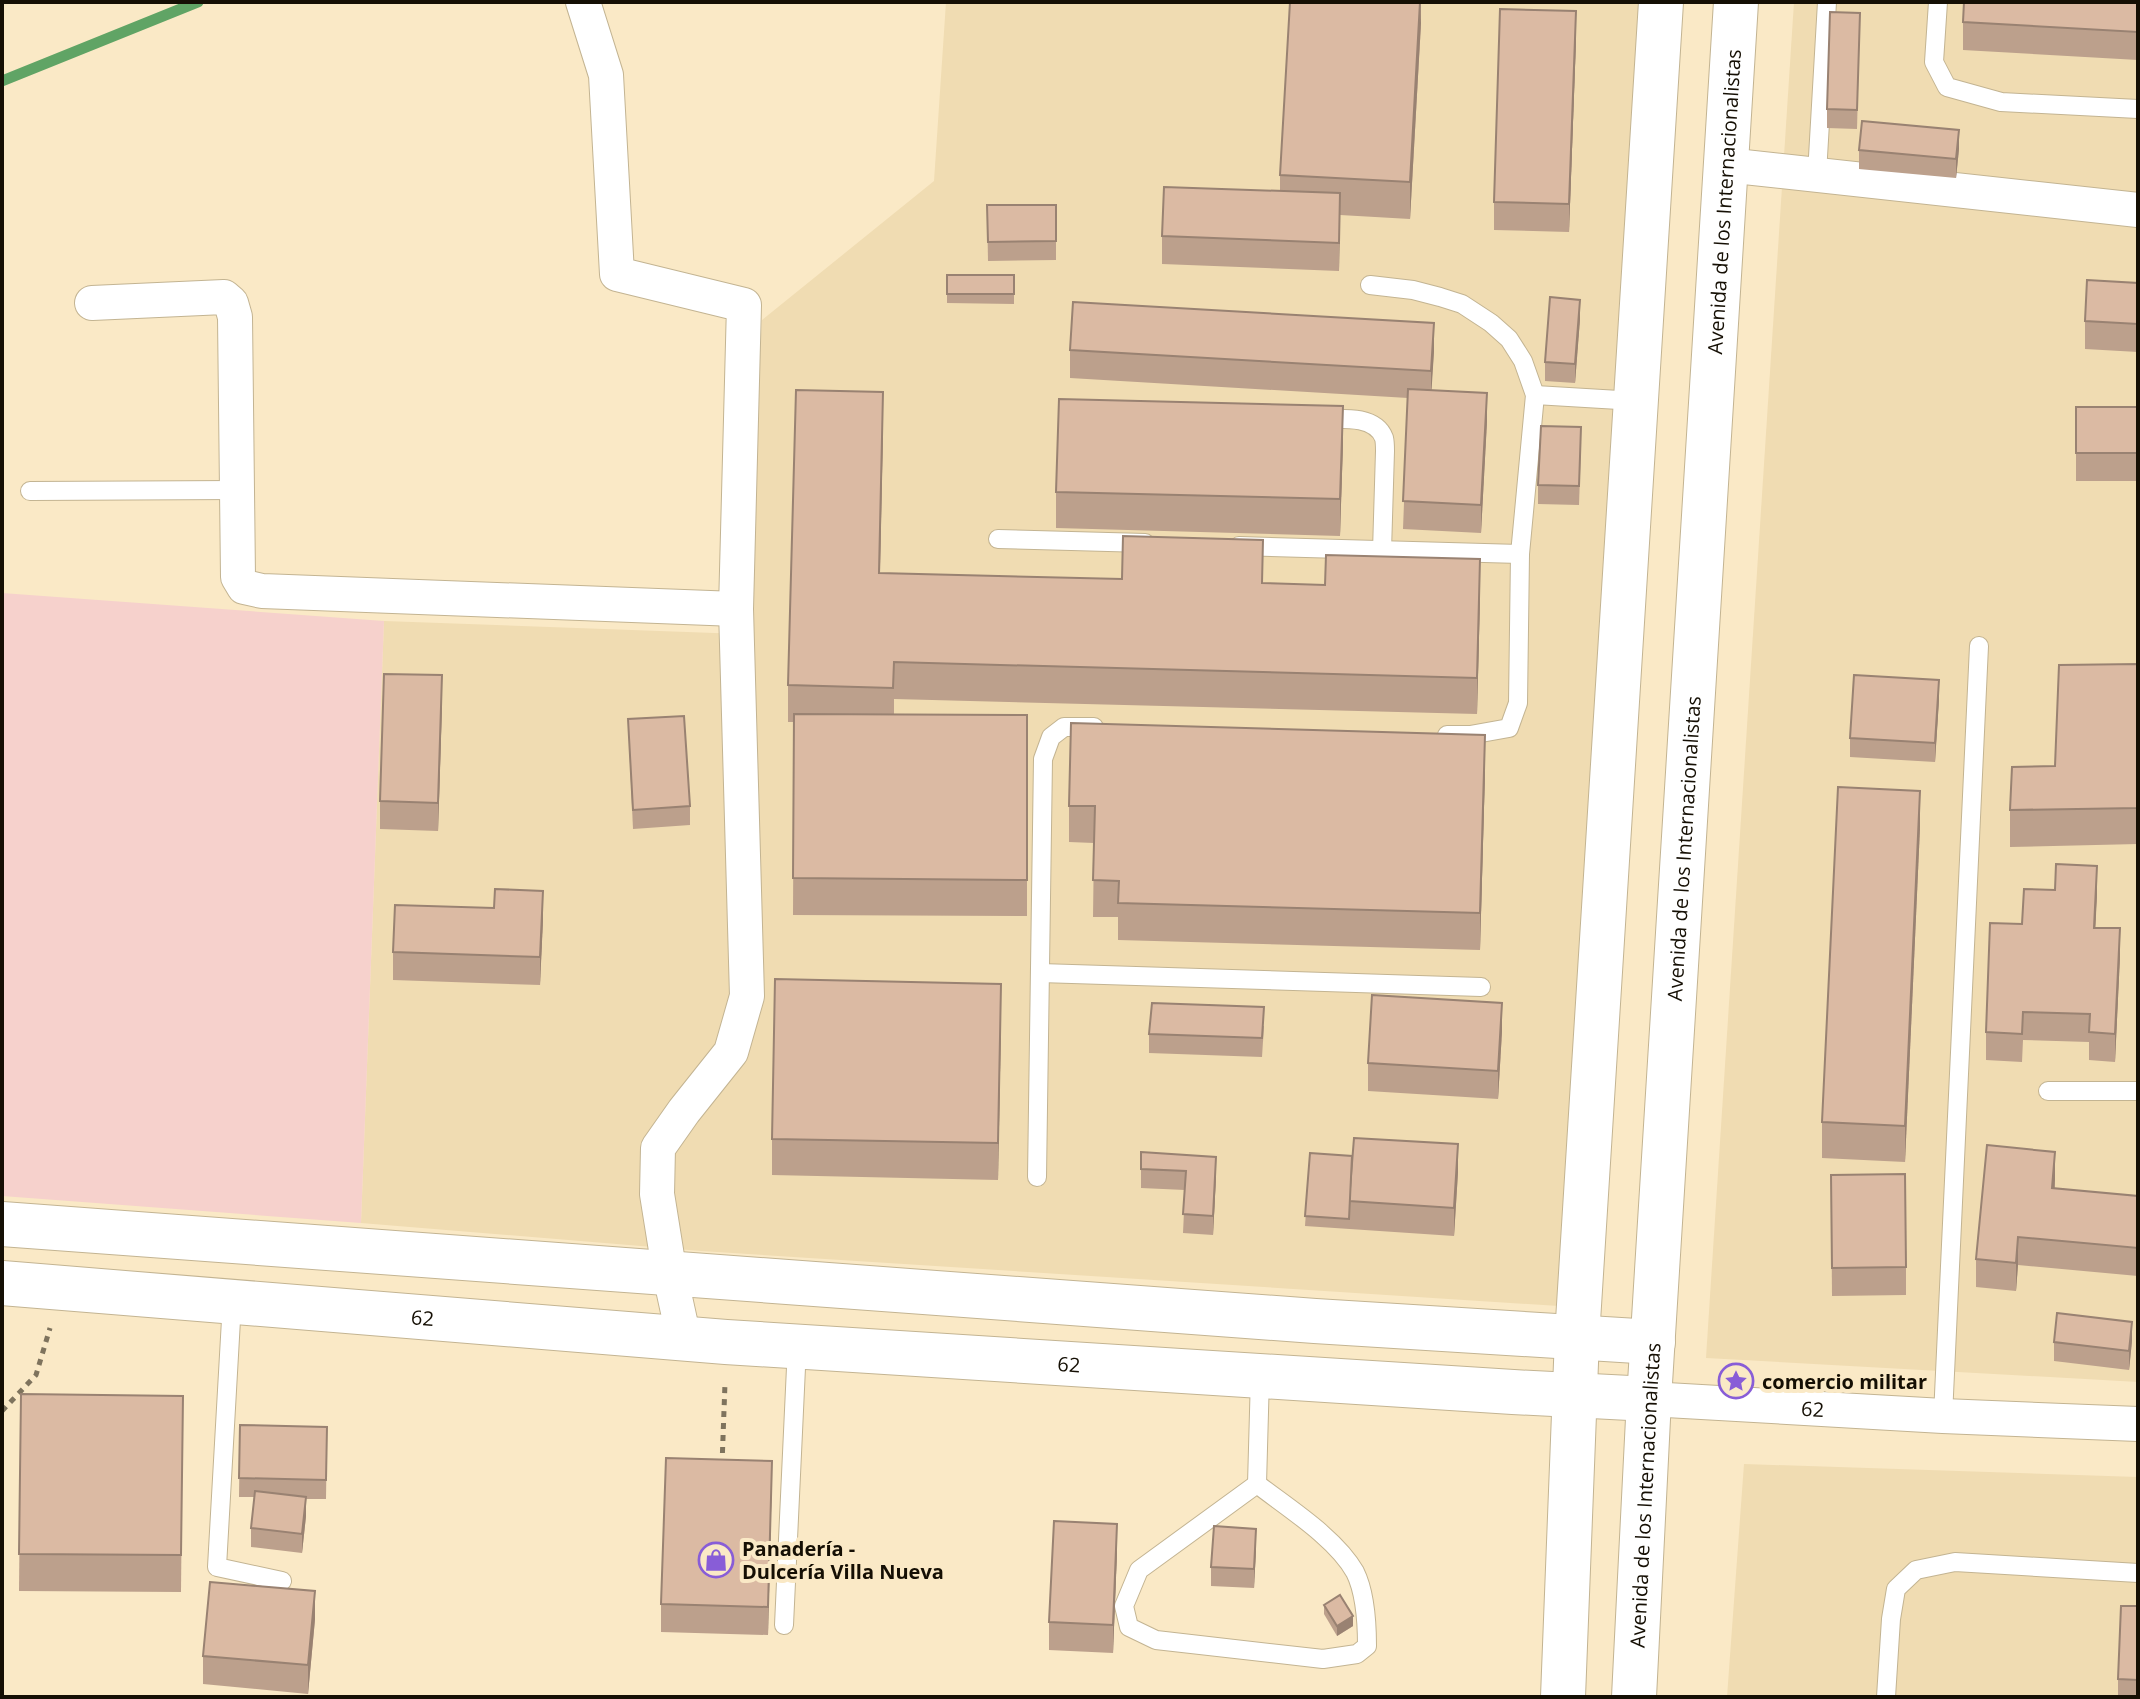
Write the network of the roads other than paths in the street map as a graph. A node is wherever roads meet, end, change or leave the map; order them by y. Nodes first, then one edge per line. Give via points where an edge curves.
1 (583, 2) edge
2 (1661, 2) edge
3 (1736, 2) edge
4 (1827, 2) edge
5 (1938, 2) edge
6 (2138, 109) edge
7 (1726, 165) junction
8 (1817, 174) junction
9 (2138, 210) edge
10 (1370, 285) dead end
11 (92, 303) dead end
12 (1535, 395) junction
13 (1636, 401) junction
14 (1295, 418) edge
15 (237, 490) junction
16 (30, 491) dead end
17 (998, 539) dead end
18 (1158, 544) edge
19 (1222, 546) edge
20 (1382, 551) junction
21 (1520, 554) junction
22 (736, 609) junction
23 (1979, 646) dead end
24 (1111, 728) edge
25 (1423, 734) edge
26 (1040, 973) junction
27 (1481, 987) dead end
28 (2048, 1091) dead end
29 (2138, 1091) edge
30 (1037, 1177) dead end
31 (2, 1224) edge
32 (670, 1275) junction
33 (2, 1283) edge
34 (232, 1302) junction
35 (1577, 1337) junction
36 (705, 1340) junction
37 (1653, 1342) junction
38 (797, 1346) junction
39 (1260, 1376) junction
40 (1576, 1394) junction
41 (1649, 1399) junction
42 (1943, 1416) junction
43 (2138, 1424) edge
44 (1257, 1484) junction
45 (2138, 1573) edge
46 (282, 1581) dead end
47 (784, 1625) dead end
48 (1563, 1697) edge
49 (1634, 1697) edge
50 (1886, 1697) edge

1 - 22 street via 606,75 617,274 744,305
2 - 13 main road
3 - 7 main road, Avenida de los Internacionalistas
4 - 8 lane
5 - 6 lane via 1934,62 1947,87 2001,102
7 - 8 street
7 - 37 main road, Avenida de los Internacionalistas
8 - 9 street
10 - 12 lane via 1440,297 1491,323 1523,361
11 - 15 street via 224,297 231,303
12 - 13 lane
12 - 21 lane
13 - 35 main road
14 - 20 lane via 1356,419 1384,437
15 - 16 lane
15 - 22 street via 238,577 244,587
17 - 18 lane
19 - 20 lane
20 - 21 lane
21 - 25 lane via 1518,703 1509,728 1470,735
22 - 32 street via 747,996 731,1052 658,1148 657,1194
23 - 42 lane
24 - 26 lane via 1064,727 1051,737 1043,759
26 - 27 lane
26 - 30 lane
28 - 29 lane
31 - 32 main road
32 - 35 main road
32 - 36 street
33 - 34 main road, 62
34 - 36 main road, 62
34 - 46 lane via 217,1567
35 - 37 main road
35 - 40 main road
36 - 38 main road, 62
37 - 41 main road, Avenida de los Internacionalistas
38 - 39 main road, 62
38 - 47 lane
39 - 40 main road, 62
39 - 44 lane
40 - 41 main road, 62
40 - 48 main road
41 - 42 street, 62
41 - 49 main road, Avenida de los Internacionalistas
42 - 43 street, 62
44 - 44 lane via 1139,1570 1124,1606 1129,1627 1156,1640 1323,1659 1357,1654 1367,1646 1367,1615 1355,1573 1331,1541
45 - 50 lane via 1955,1562 1916,1570 1896,1589

